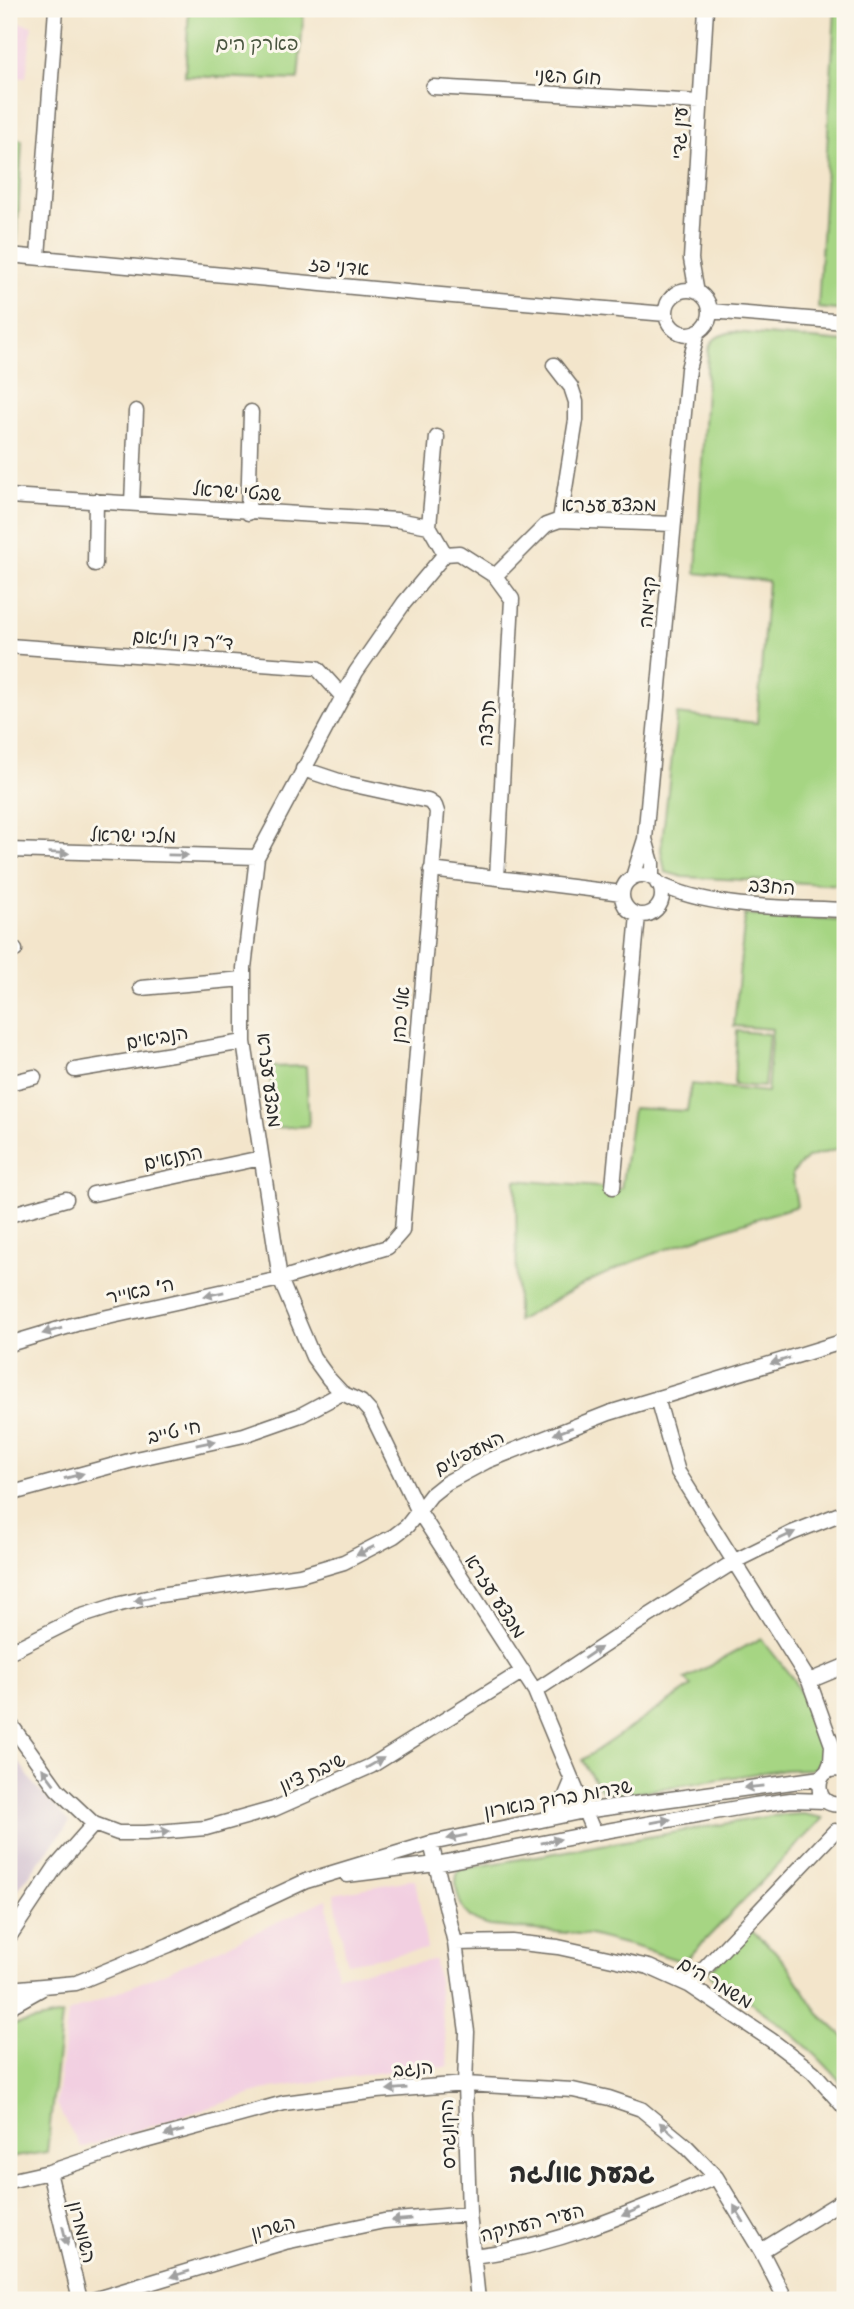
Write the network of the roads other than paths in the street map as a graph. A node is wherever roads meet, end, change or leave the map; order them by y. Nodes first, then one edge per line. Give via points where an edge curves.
1 (57, 9) edge
2 (706, 9) edge
3 (433, 87) dead end
4 (700, 102) junction
5 (9, 255) edge
6 (37, 257) junction
7 (691, 259) junction
8 (680, 292) junction
9 (697, 292) junction
10 (710, 311) junction
11 (666, 314) junction
12 (845, 322) edge
13 (698, 331) junction
14 (680, 332) junction
15 (554, 365) dead end
16 (688, 369) junction
17 (136, 411) dead end
18 (251, 412) dead end
19 (437, 437) dead end
20 (9, 496) edge
21 (96, 502) junction
22 (132, 502) junction
23 (248, 513) junction
24 (560, 520) junction
25 (673, 524) junction
26 (429, 526) junction
27 (445, 554) junction
28 (95, 564) dead end
29 (495, 576) junction
30 (9, 646) edge
31 (342, 697) junction
32 (303, 769) junction
33 (645, 839) junction
34 (9, 850) edge
35 (257, 857) junction
36 (431, 870) junction
37 (633, 877) junction
38 (497, 878) junction
39 (655, 880) junction
40 (622, 893) junction
41 (695, 897) junction
42 (658, 906) junction
43 (845, 910) edge
44 (638, 915) junction
45 (243, 979) junction
46 (141, 988) dead end
47 (244, 1042) junction
48 (75, 1070) dead end
49 (34, 1077) dead end
50 (9, 1083) edge
51 (261, 1158) junction
52 (613, 1187) dead end
53 (93, 1194) dead end
54 (65, 1199) dead end
55 (9, 1215) edge
56 (281, 1279) junction
57 (845, 1341) edge
58 (9, 1344) edge
59 (342, 1393) junction
60 (657, 1398) junction
61 (9, 1494) edge
62 (418, 1510) junction
63 (845, 1512) edge
64 (735, 1561) junction
65 (9, 1652) edge
66 (845, 1666) edge
67 (523, 1671) junction
68 (809, 1681) junction
69 (535, 1691) junction
70 (9, 1722) edge
71 (832, 1745) junction
72 (845, 1769) edge
73 (824, 1775) junction
74 (572, 1781) junction
75 (825, 1801) junction
76 (845, 1803) edge
77 (584, 1811) junction
78 (548, 1817) junction
79 (94, 1824) junction
80 (835, 1831) dead end
81 (594, 1833) junction
82 (431, 1843) junction
83 (436, 1864) junction
84 (306, 1881) junction
85 (9, 1937) edge
86 (455, 1943) junction
87 (689, 1985) junction
88 (45, 1987) junction
89 (9, 1989) edge
90 (9, 2007) edge
91 (465, 2084) junction
92 (845, 2108) edge
93 (49, 2172) junction
94 (716, 2177) junction
95 (9, 2180) edge
96 (845, 2199) edge
97 (468, 2214) junction
98 (761, 2251) junction
99 (473, 2256) junction
100 (80, 2300) edge
101 (93, 2300) edge
102 (478, 2300) edge
103 (786, 2300) edge

1 - 6 street
2 - 4 street, עין גדי
3 - 4 street, חוט השני
4 - 7 street, עין גדי
5 - 6 street, אדני פז
6 - 11 street, אדני פז
7 - 8 street, עין גדי
7 - 9 street, עין גדי
8 - 9 street
8 - 11 street via 669,301
9 - 10 street
10 - 12 street
10 - 13 street
11 - 14 street
13 - 14 street
13 - 16 street, קדימה
14 - 16 street, קדימה
15 - 24 street via 576,402
16 - 25 street, קדימה
17 - 22 street
18 - 23 street
19 - 26 street
20 - 21 street, שבטי ישראל
21 - 22 street, שבטי ישראל
21 - 28 street
22 - 23 street, שבטי ישראל
23 - 26 street, שבטי ישראל via 397,520
24 - 25 street, מבצע עזרא
24 - 29 street, מבצע עזרא via 545,525
25 - 33 street, קדימה
26 - 27 street
27 - 29 street via 459,553
27 - 31 street, מבצע עזרא via 404,603
29 - 38 street, תרצה via 512,599
30 - 31 street, ד״ר דן ויליאם via 317,668
31 - 32 street, מבצע עזרא
32 - 35 street, מבצע עזרא
32 - 36 street, אלי כהן via 435,806
33 - 37 street, קדימה
33 - 39 street, קדימה
34 -> 35 street, מלכי ישראל
35 - 45 street, מבצע עזרא
36 - 38 street
36 - 56 street, אלי כהן via 402,1231 388,1247
37 - 39 street
37 - 40 street
38 - 40 street
39 - 41 street, החצב
39 - 42 street via 662,895
40 - 44 street via 628,909
41 - 42 street, החצב
41 - 43 street, החצב
42 - 44 street via 649,914
44 - 52 street
45 - 46 street
45 - 47 street, מבצע עזרא
47 - 48 street, הנביאים
47 - 51 street, מבצע עזרא
49 - 50 street
51 - 53 street, התנאים
51 - 56 street, מבצע עזרא
54 - 55 street
56 -> 58 street, ה' באייר via 76,1324
56 - 59 street, מבצע עזרא via 313,1357
57 -> 60 street, המעפילים
61 -> 59 street, חי טייב via 244,1435 301,1415
59 - 62 street, מבצע עזרא via 372,1413
60 -> 62 street, המעפילים via 487,1461 446,1483
60 - 64 street via 678,1472
62 -> 65 street, המעפילים via 394,1536 344,1562 300,1575 120,1604 79,1617
62 - 67 street, מבצע עזרא
64 -> 63 street
64 - 68 street
69 -> 64 street
66 - 68 street
67 - 69 street, מבצע עזרא
79 -> 67 street, שיבת ציון via 118,1833 145,1833 206,1828 274,1810 371,1766
68 - 71 street
69 - 74 street, מבצע עזרא
79 -> 70 street via 57,1789
71 - 72 street
71 - 73 street
72 - 73 street, שדרות ברוך בוארון
73 - 75 street via 819,1790
73 -> 77 street, שדרות ברוך בוארון
74 - 77 street, מבצע עזרא
74 - 78 street via 564,1800
75 - 76 street, שדרות ברוך בוארון
81 -> 75 street, שדרות ברוך בוארון via 791,1800
77 - 78 street, שדרות ברוך בוארון
77 - 81 street, מבצע עזרא
78 -> 82 street, שדרות ברוך בוארון
79 - 85 street via 55,1868
80 - 87 street
83 -> 81 street, שדרות ברוך בוארון
82 - 83 street, הקונגרס
82 - 84 street, שדרות ברוך בוארון
83 - 84 street, שדרות ברוך בוארון
83 - 86 street, הקונגרס
84 - 88 street, שדרות ברוך בוארון via 76,1983
86 - 87 street, משמר הים via 512,1941 558,1947 649,1967
86 - 91 street, הקונגרס via 467,2032
87 - 92 street, משמר הים via 813,2071
88 - 89 street, שדרות ברוך בוארון
88 - 90 street, שדרות ברוך בוארון
91 -> 93 street, הנגב via 284,2103
94 -> 91 street, הנגב via 641,2109 573,2090
91 - 97 street, הקונגרס
93 - 95 street, הנגב
93 -> 100 street, השומרון
98 -> 94 street, הנגב
94 -> 99 street, העיר העתיקה via 593,2228 506,2252
96 - 98 street
97 - 99 street, הקונגרס
97 -> 101 street, השרון via 384,2221 285,2242
98 - 103 street, הנגב
99 - 102 street, הקונגרס

